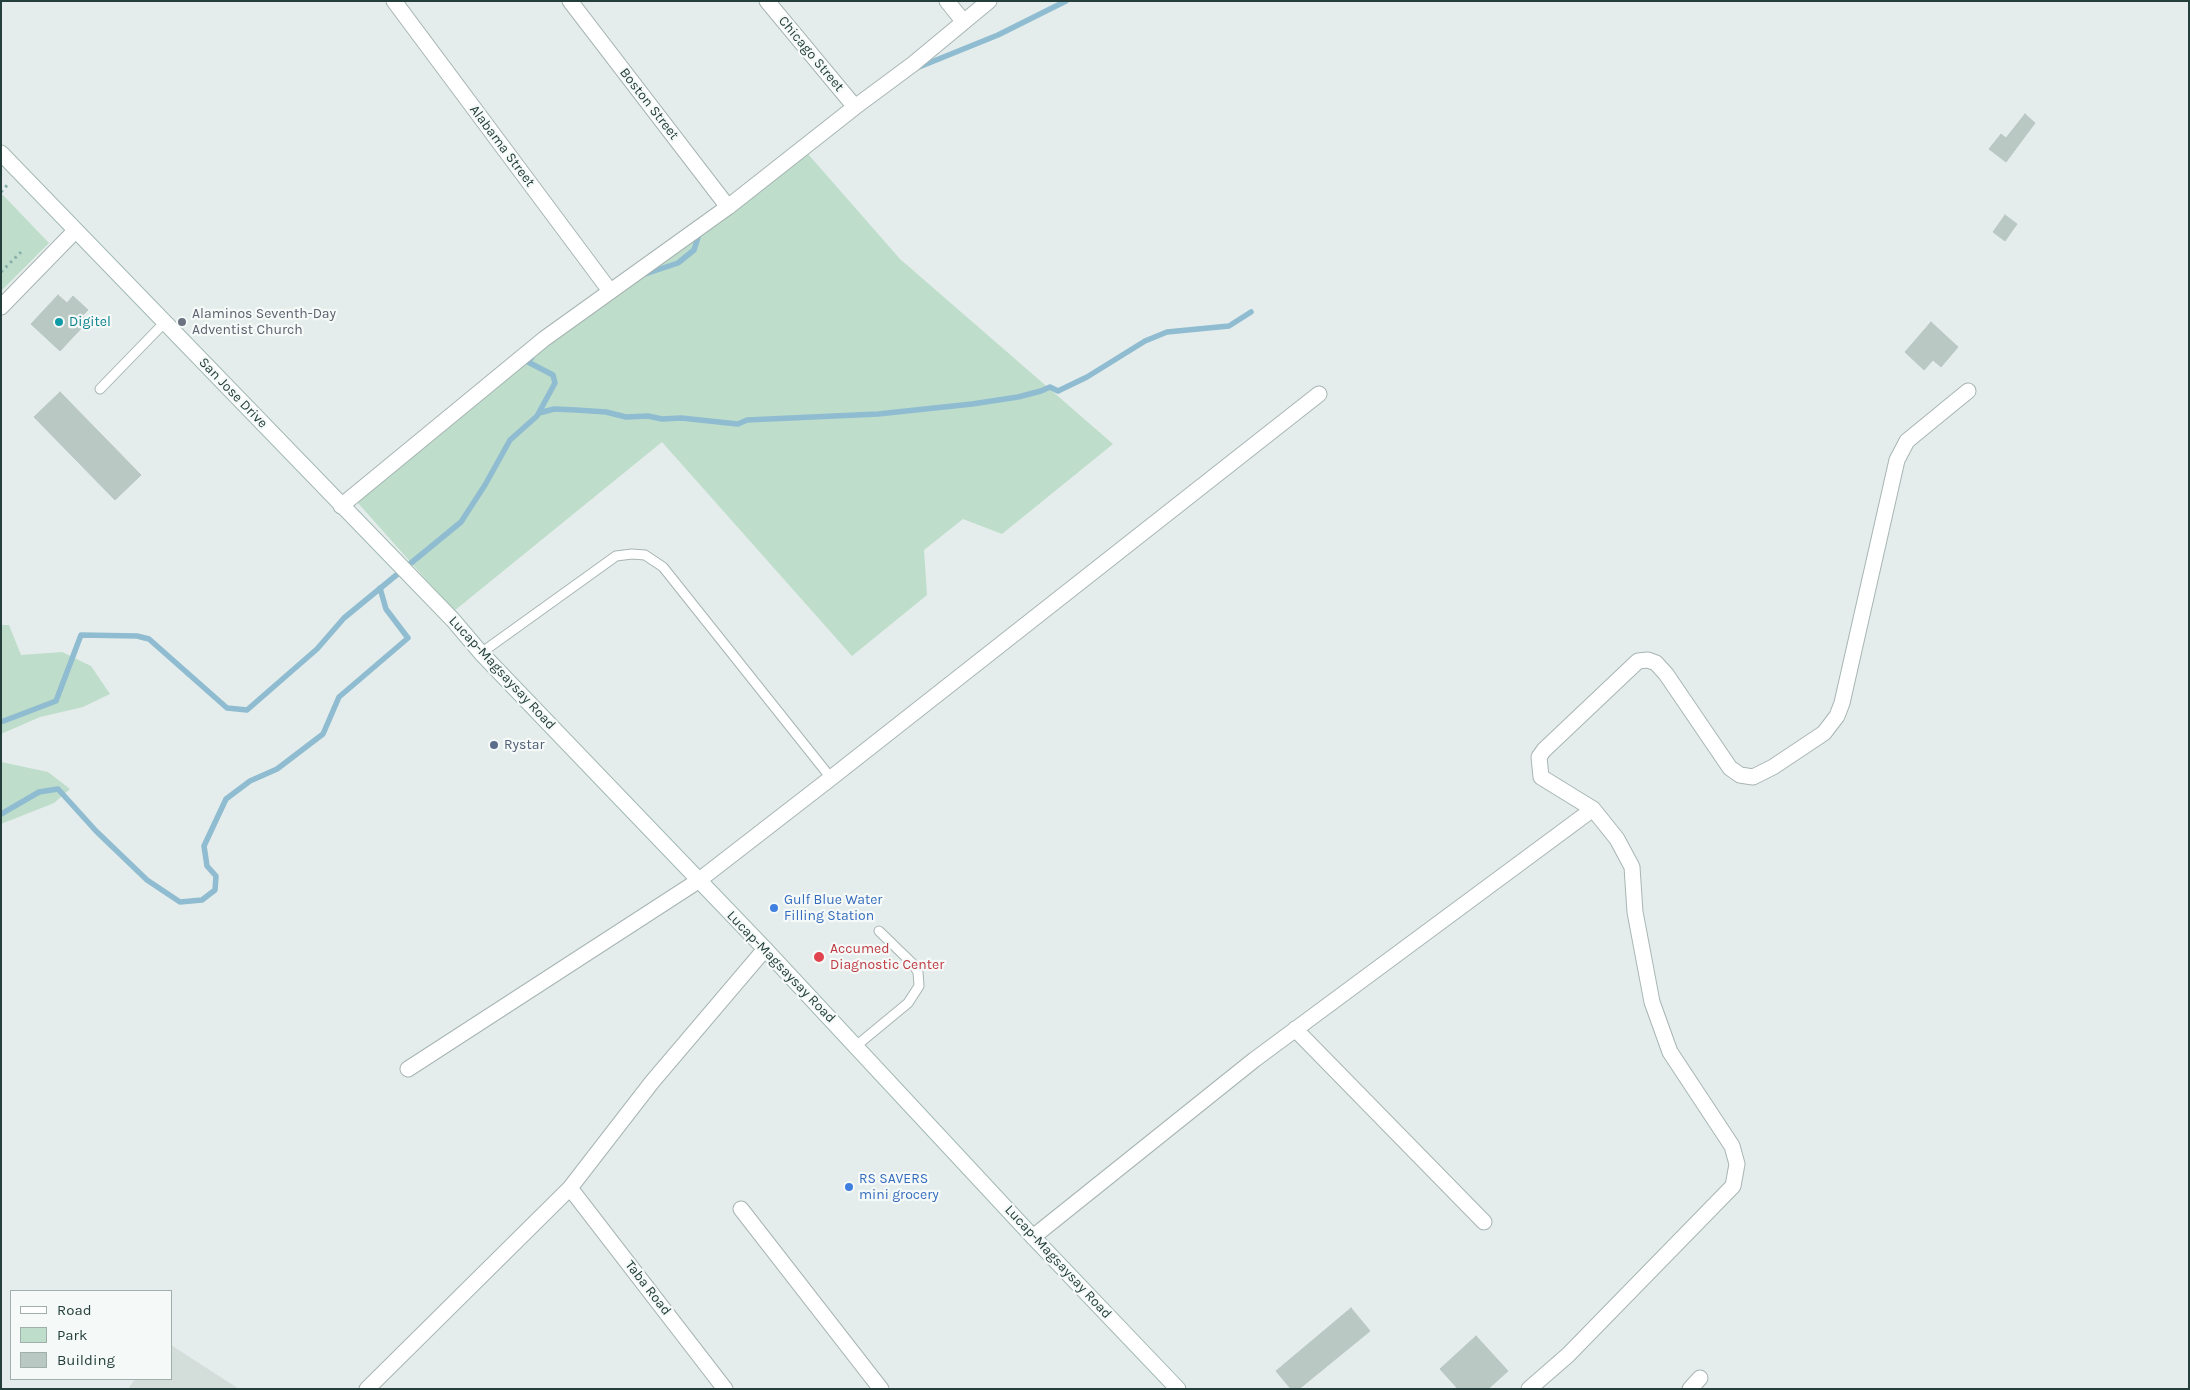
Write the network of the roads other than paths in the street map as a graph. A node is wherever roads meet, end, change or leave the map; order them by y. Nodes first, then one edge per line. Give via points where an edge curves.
1 (394, 1) edge
2 (570, 1) edge
3 (767, 1) edge
4 (947, 1) edge
5 (989, 1) edge
6 (964, 21) junction
7 (855, 107) junction
8 (1, 153) edge
9 (728, 207) junction
10 (75, 231) junction
11 (610, 291) junction
12 (1, 308) edge
13 (166, 322) junction
14 (100, 389) dead end
15 (1968, 391) dead end
16 (1319, 394) dead end
17 (341, 506) junction
18 (381, 548) joint
19 (480, 654) junction
20 (831, 778) junction
21 (1593, 809) junction
22 (698, 880) junction
23 (879, 931) dead end
24 (765, 949) junction
25 (1295, 1029) junction
26 (856, 1046) junction
27 (408, 1070) dead end
28 (570, 1188) junction
29 (741, 1210) dead end
30 (1484, 1222) dead end
31 (1033, 1237) junction
32 (367, 1389) edge
33 (725, 1389) edge
34 (881, 1389) edge
35 (1178, 1389) edge
36 (1529, 1389) edge

1 - 11 street, Alabama Street
2 - 9 street, Boston Street
3 - 7 street, Chicago Street
4 - 6 street
5 - 6 street
6 - 7 street
7 - 9 street
8 - 10 street, San Jose Drive
9 - 11 street
10 - 12 street
10 - 13 street, San Jose Drive
11 - 17 street via 544,339
13 - 14 lane
13 - 17 street, San Jose Drive
15 - 21 street via 1907,441 1897,460 1842,703 1824,733 1753,777 1740,775 1730,768 1666,674 1656,663 1638,661 1539,757 1541,777
16 - 20 street
17 - 18 street, San Jose Drive
18 - 19 street, Lucap-Magsaysay Road via 453,620
19 - 20 lane via 616,556 645,555 663,567
19 - 22 street, Lucap-Magsaysay Road
20 - 22 street
21 - 25 street
21 - 36 street via 1617,839 1632,867 1635,912 1652,1002 1670,1052 1732,1146 1738,1164 1733,1186 1568,1355
22 - 24 street, Lucap-Magsaysay Road
22 - 27 street
23 - 26 lane via 913,964 918,972 919,986 908,1004
24 - 26 street, Lucap-Magsaysay Road
24 - 28 street via 652,1082
25 - 30 street
25 - 31 street
26 - 31 street, Lucap-Magsaysay Road
28 - 32 street
28 - 33 street, Taba Road
29 - 34 street
31 - 35 street, Lucap-Magsaysay Road

